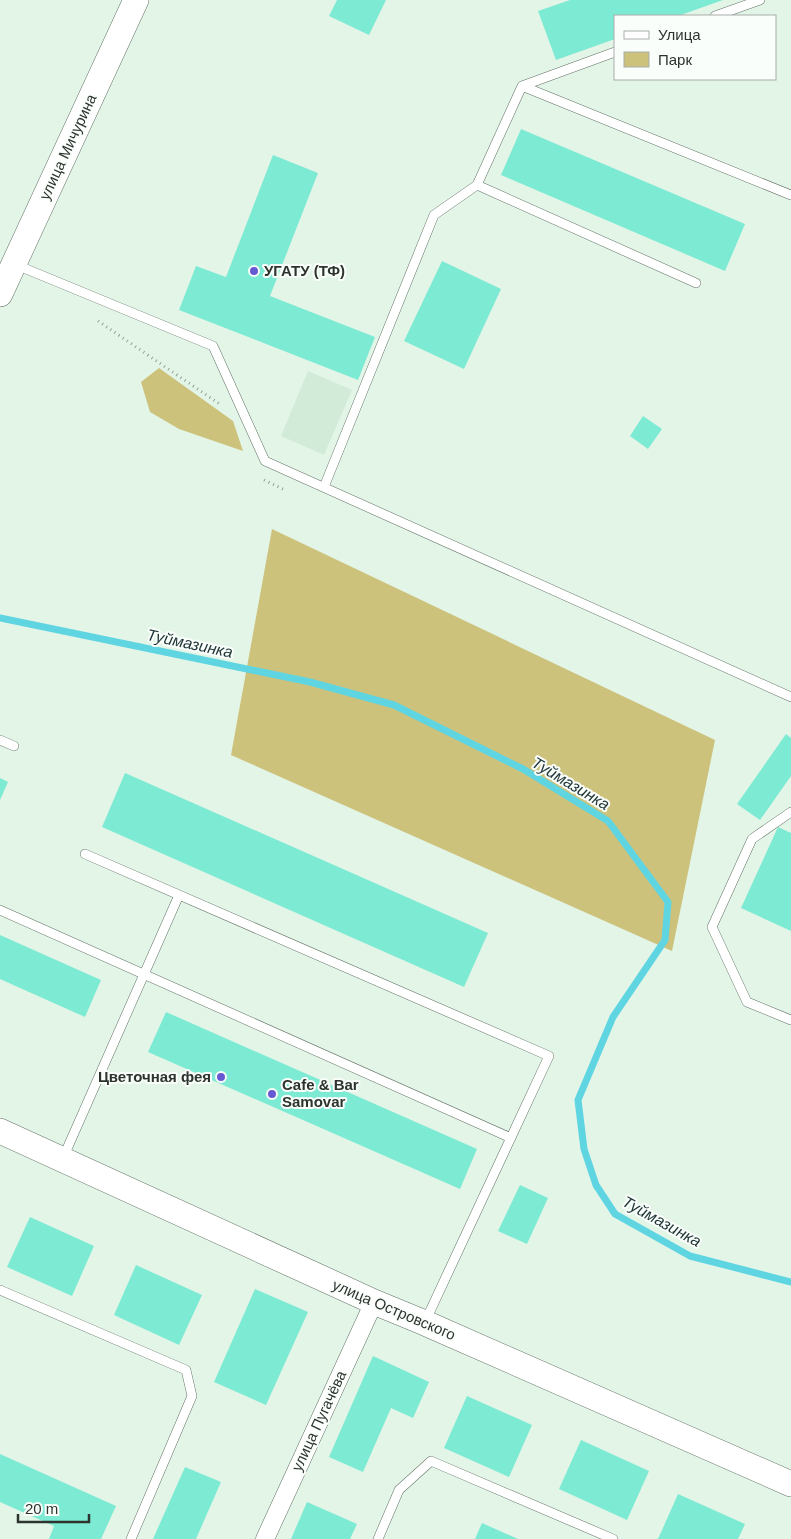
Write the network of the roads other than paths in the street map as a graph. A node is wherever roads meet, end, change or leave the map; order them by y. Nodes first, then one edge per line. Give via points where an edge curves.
1 (136, 0) edge
2 (760, 0) edge
3 (718, 15) edge
4 (614, 52) edge
5 (522, 86) junction
6 (477, 185) junction
7 (791, 195) edge
8 (14, 264) junction
9 (696, 283) dead end
10 (0, 294) edge
11 (324, 487) junction
12 (791, 697) edge
13 (0, 740) edge
14 (14, 746) dead end
15 (791, 812) edge
16 (85, 854) dead end
17 (179, 895) junction
18 (0, 910) edge
19 (144, 974) junction
20 (791, 1020) edge
21 (0, 1131) edge
22 (511, 1138) junction
23 (63, 1160) junction
24 (0, 1290) edge
25 (374, 1302) junction
26 (425, 1323) junction
27 (791, 1484) edge
28 (131, 1539) edge
29 (265, 1539) edge
30 (378, 1539) edge
31 (613, 1539) edge

1 - 8 main road, улица Мичурина
2 - 3 lane
4 - 5 lane
5 - 6 lane
5 - 7 lane
6 - 9 lane
6 - 11 lane via 434,216
8 - 10 main road, улица Мичурина
8 - 11 lane via 213,346 265,461
11 - 12 lane
13 - 14 lane
15 - 20 lane via 752,839 712,927 747,1002
16 - 17 lane
17 - 19 lane
17 - 22 lane via 549,1056
18 - 19 lane
19 - 22 lane
19 - 23 lane
21 - 23 main road, улица Островского
22 - 26 lane
23 - 25 main road, улица Островского
24 - 28 lane via 186,1370 192,1396
25 - 26 main road, улица Островского
25 - 29 street, улица Пугачёва
26 - 27 main road, улица Островского
30 - 31 lane via 399,1490 431,1461

